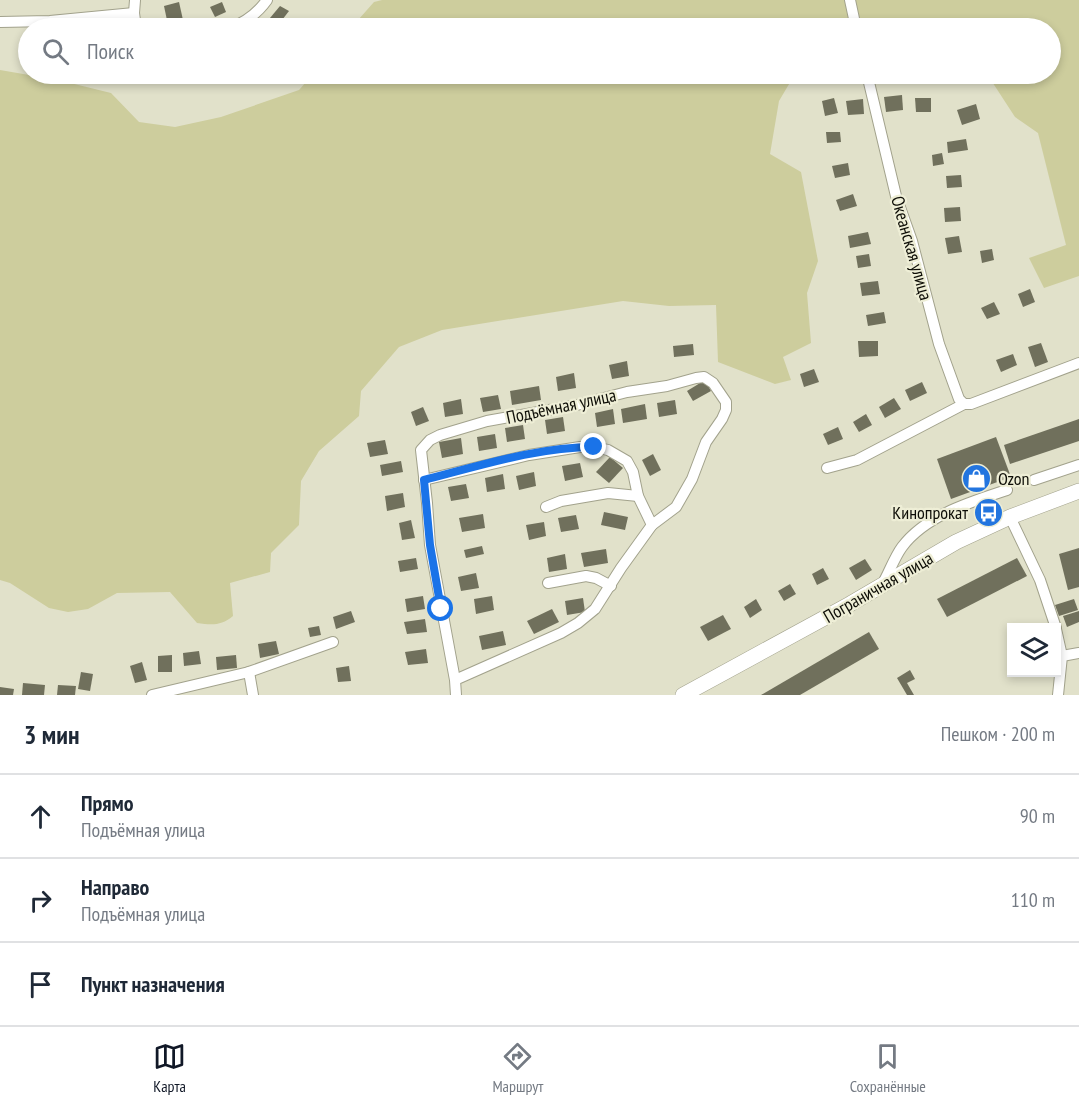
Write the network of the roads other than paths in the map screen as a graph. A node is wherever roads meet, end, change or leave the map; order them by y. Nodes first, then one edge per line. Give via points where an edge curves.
1 (135, 0) edge
2 (267, 0) edge
3 (850, 0) edge
4 (134, 13) junction
5 (82, 18) edge
6 (134, 18) edge
7 (249, 18) edge
8 (854, 18) edge
9 (0, 22) edge
10 (18, 22) edge
11 (869, 84) edge
12 (1079, 363) edge
13 (968, 404) junction
14 (1079, 465) edge
15 (827, 468) dead end
16 (424, 480) junction
17 (1034, 480) dead end
18 (1007, 490) dead end
19 (1079, 491) edge
20 (638, 496) junction
21 (546, 507) dead end
22 (1010, 517) junction
23 (652, 525) junction
24 (548, 583) dead end
25 (882, 585) junction
26 (611, 586) junction
27 (1054, 623) edge
28 (333, 642) dead end
29 (1061, 651) edge
30 (1079, 653) edge
31 (1062, 656) junction
32 (249, 672) junction
33 (455, 680) junction
34 (152, 695) edge
35 (253, 695) edge
36 (456, 695) edge
37 (682, 695) edge
38 (1058, 695) edge

1 - 4 street
2 - 7 street
3 - 8 street
4 - 5 street
4 - 6 street
9 - 10 street
11 - 13 street, Океанская улица via 896,196 939,344 959,399
12 - 13 street
13 - 15 street via 857,460
14 - 17 street
16 - 20 street via 529,454 594,447 627,461
16 - 23 street, Подъёмная улица via 420,450 440,435 704,377 726,402 726,410 706,442 676,507
16 - 33 street, Подъёмная улица via 430,545
18 - 25 street via 976,500 920,528 902,548
19 - 22 main road, Пограничная улица
20 - 21 street via 608,494
20 - 23 street
22 - 25 main road, Пограничная улица
22 - 27 street via 1040,580
23 - 26 street
24 - 26 street via 586,576
25 - 37 main road, Пограничная улица
26 - 33 street via 595,609 578,623
28 - 32 street
29 - 31 street
30 - 31 street
31 - 38 street
32 - 34 street
32 - 35 street
33 - 36 street, Подъёмная улица

